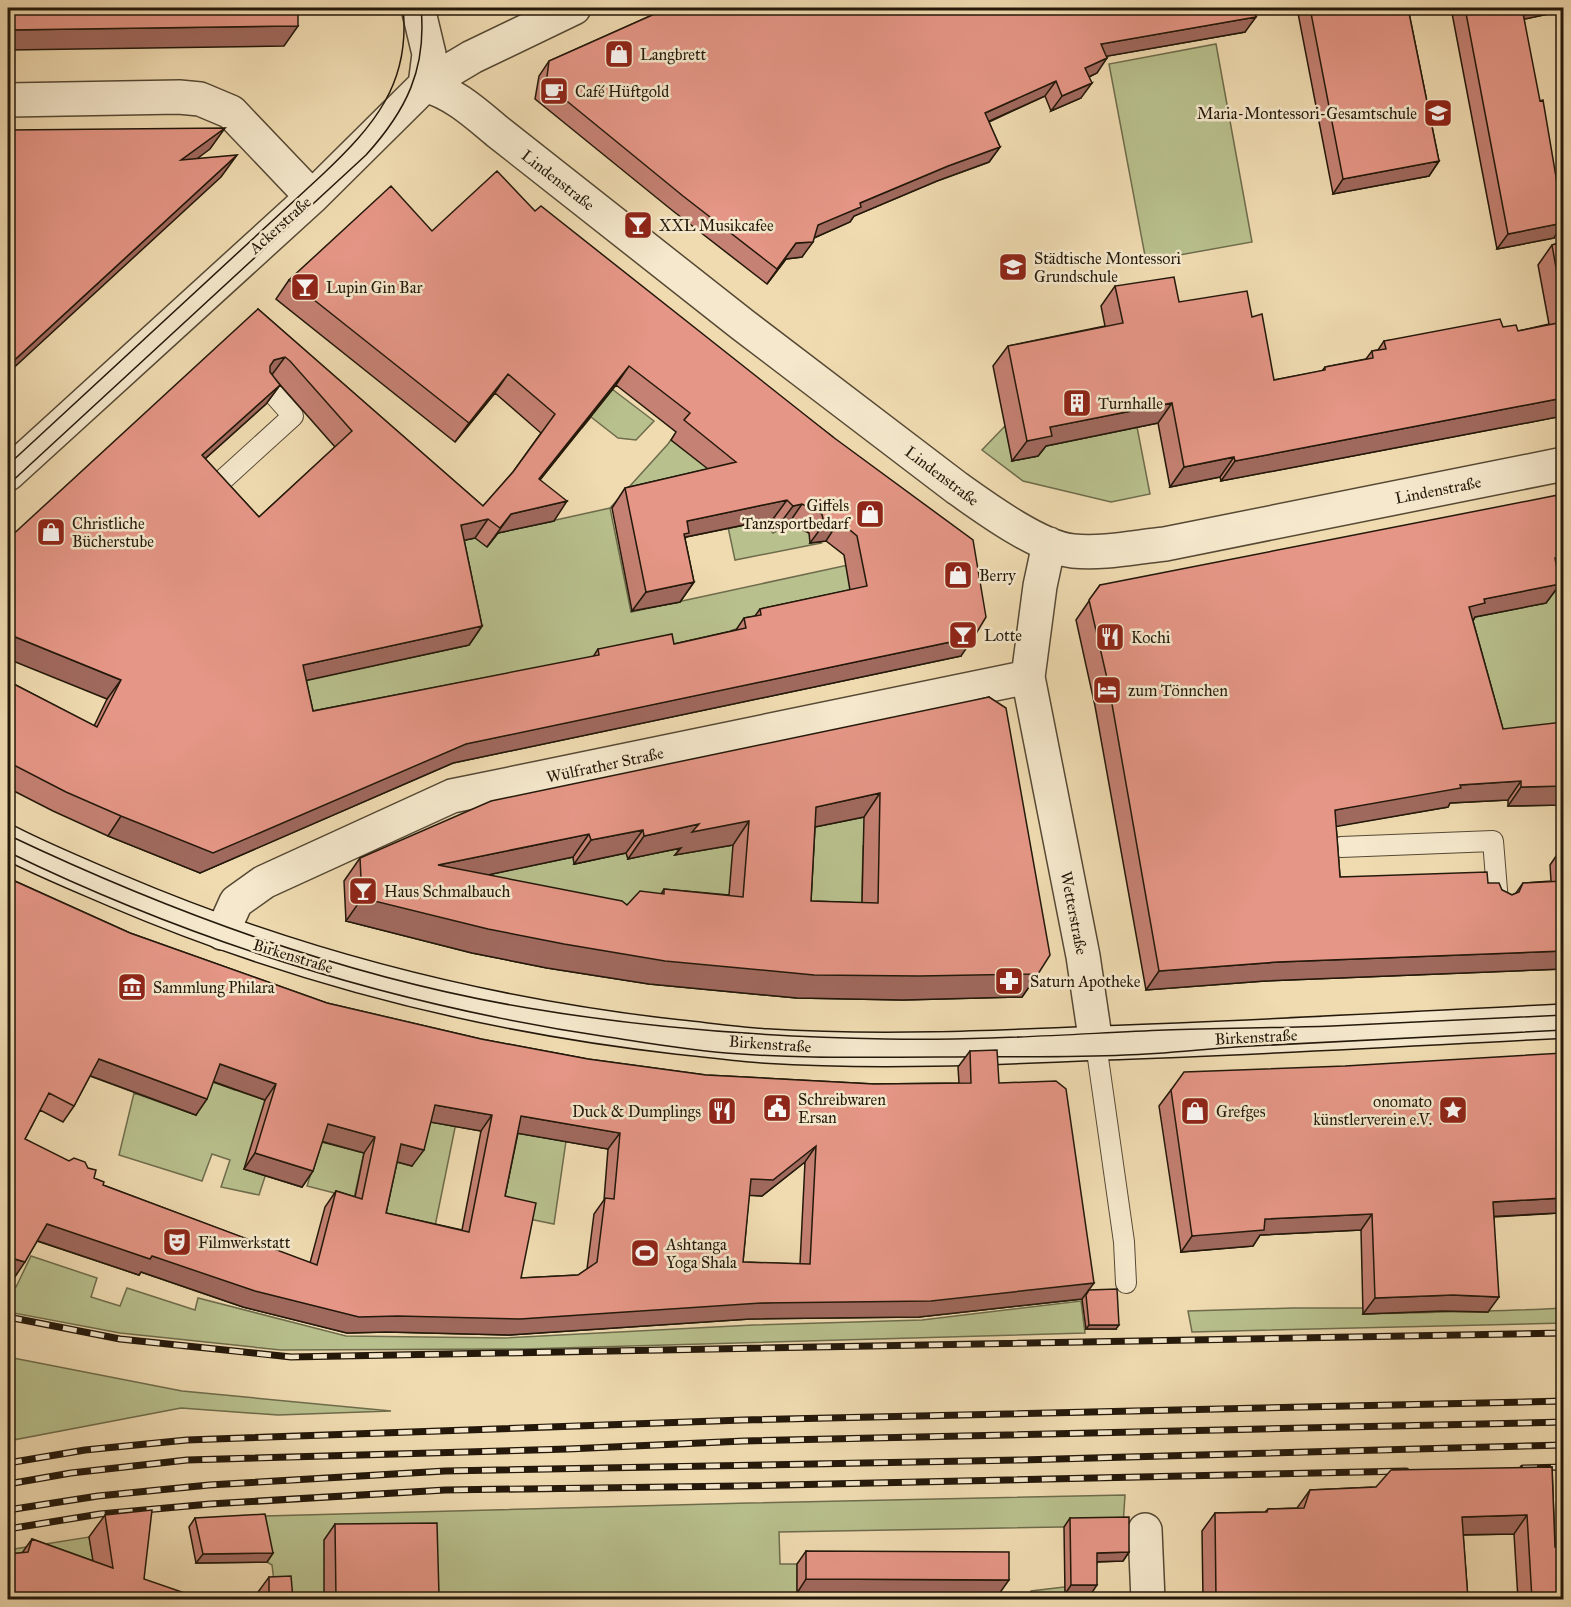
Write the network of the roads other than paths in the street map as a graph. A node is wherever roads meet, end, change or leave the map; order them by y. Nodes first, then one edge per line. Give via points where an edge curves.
1 (418, 8) edge
2 (574, 8) edge
3 (425, 85) junction
4 (8, 100) edge
5 (312, 196) junction
6 (268, 388) edge
7 (1563, 464) edge
8 (8, 474) edge
9 (216, 486) edge
10 (1048, 544) junction
11 (1028, 677) junction
12 (8, 842) edge
13 (1341, 847) dead end
14 (1498, 902) edge
15 (222, 933) junction
16 (1563, 1021) edge
17 (1096, 1044) junction
18 (1126, 1283) dead end
19 (1145, 1530) dead end
20 (1148, 1599) edge

1 - 3 street via 429,54
2 - 3 street, Ackerstraße via 472,57
3 - 5 street, Ackerstraße
3 - 10 street, Lindenstraße via 460,100 734,318 957,488 993,514
4 - 5 street via 200,99 231,112
5 - 8 street, Ackerstraße
6 - 9 lane via 293,417
7 - 10 street, Lindenstraße via 1165,544 1072,551
10 - 11 street, Wetterstraße
11 - 15 street, Wülfrather Straße via 452,796 264,882 236,902
11 - 17 street, Wetterstraße via 1083,956
12 - 15 street, Birkenstraße
13 - 14 lane via 1494,841
15 - 17 street, Birkenstraße via 394,986 598,1028 782,1047
16 - 17 street, Birkenstraße
17 - 18 lane, Wetterstraße via 1124,1242
19 - 20 street

